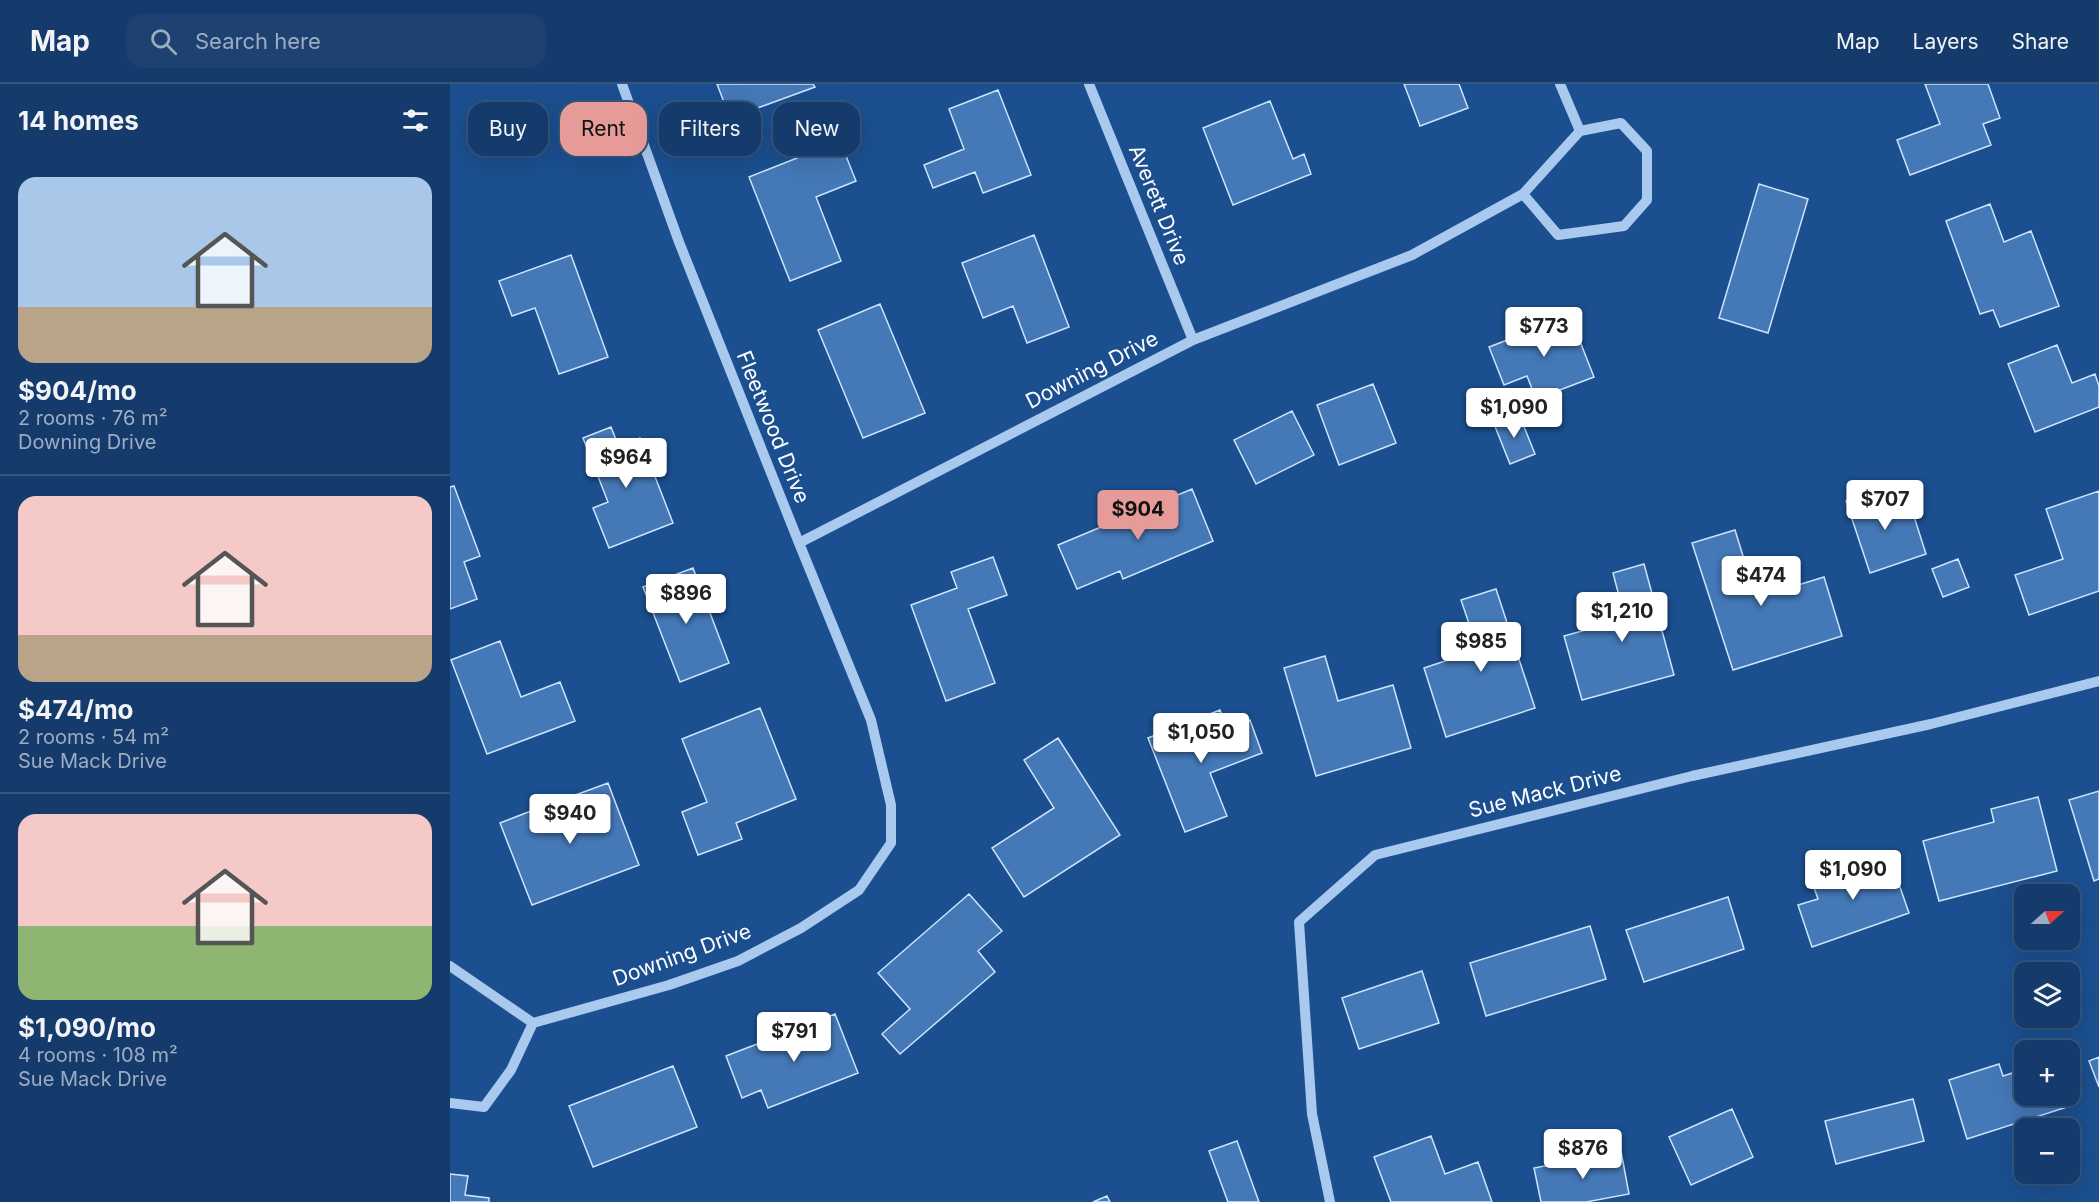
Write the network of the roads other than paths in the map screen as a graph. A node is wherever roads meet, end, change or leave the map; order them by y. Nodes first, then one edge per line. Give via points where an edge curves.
1 (622, 84) edge
2 (1089, 84) edge
3 (1560, 84) edge
4 (1580, 131) junction
5 (1523, 194) junction
6 (1193, 340) junction
7 (799, 543) junction
8 (2099, 681) edge
9 (886, 784) joint
10 (450, 966) edge
11 (532, 1023) junction
12 (450, 1103) edge
13 (1330, 1202) edge

1 - 7 street, Fleetwood Drive via 679,242
2 - 6 street, Averett Drive
3 - 4 street
4 - 5 street
4 - 5 street via 1621,123 1647,151 1647,200 1624,226 1558,234
5 - 6 street, Downing Drive via 1412,255
6 - 7 street, Downing Drive
7 - 9 street, Fleetwood Drive via 872,720
8 - 13 street, Sue Mack Drive via 1375,855 1299,922 1312,1114
9 - 11 street, Downing Drive via 891,805 891,843 859,890 801,928 738,961 669,986
10 - 11 street
11 - 12 street via 511,1070 484,1107

